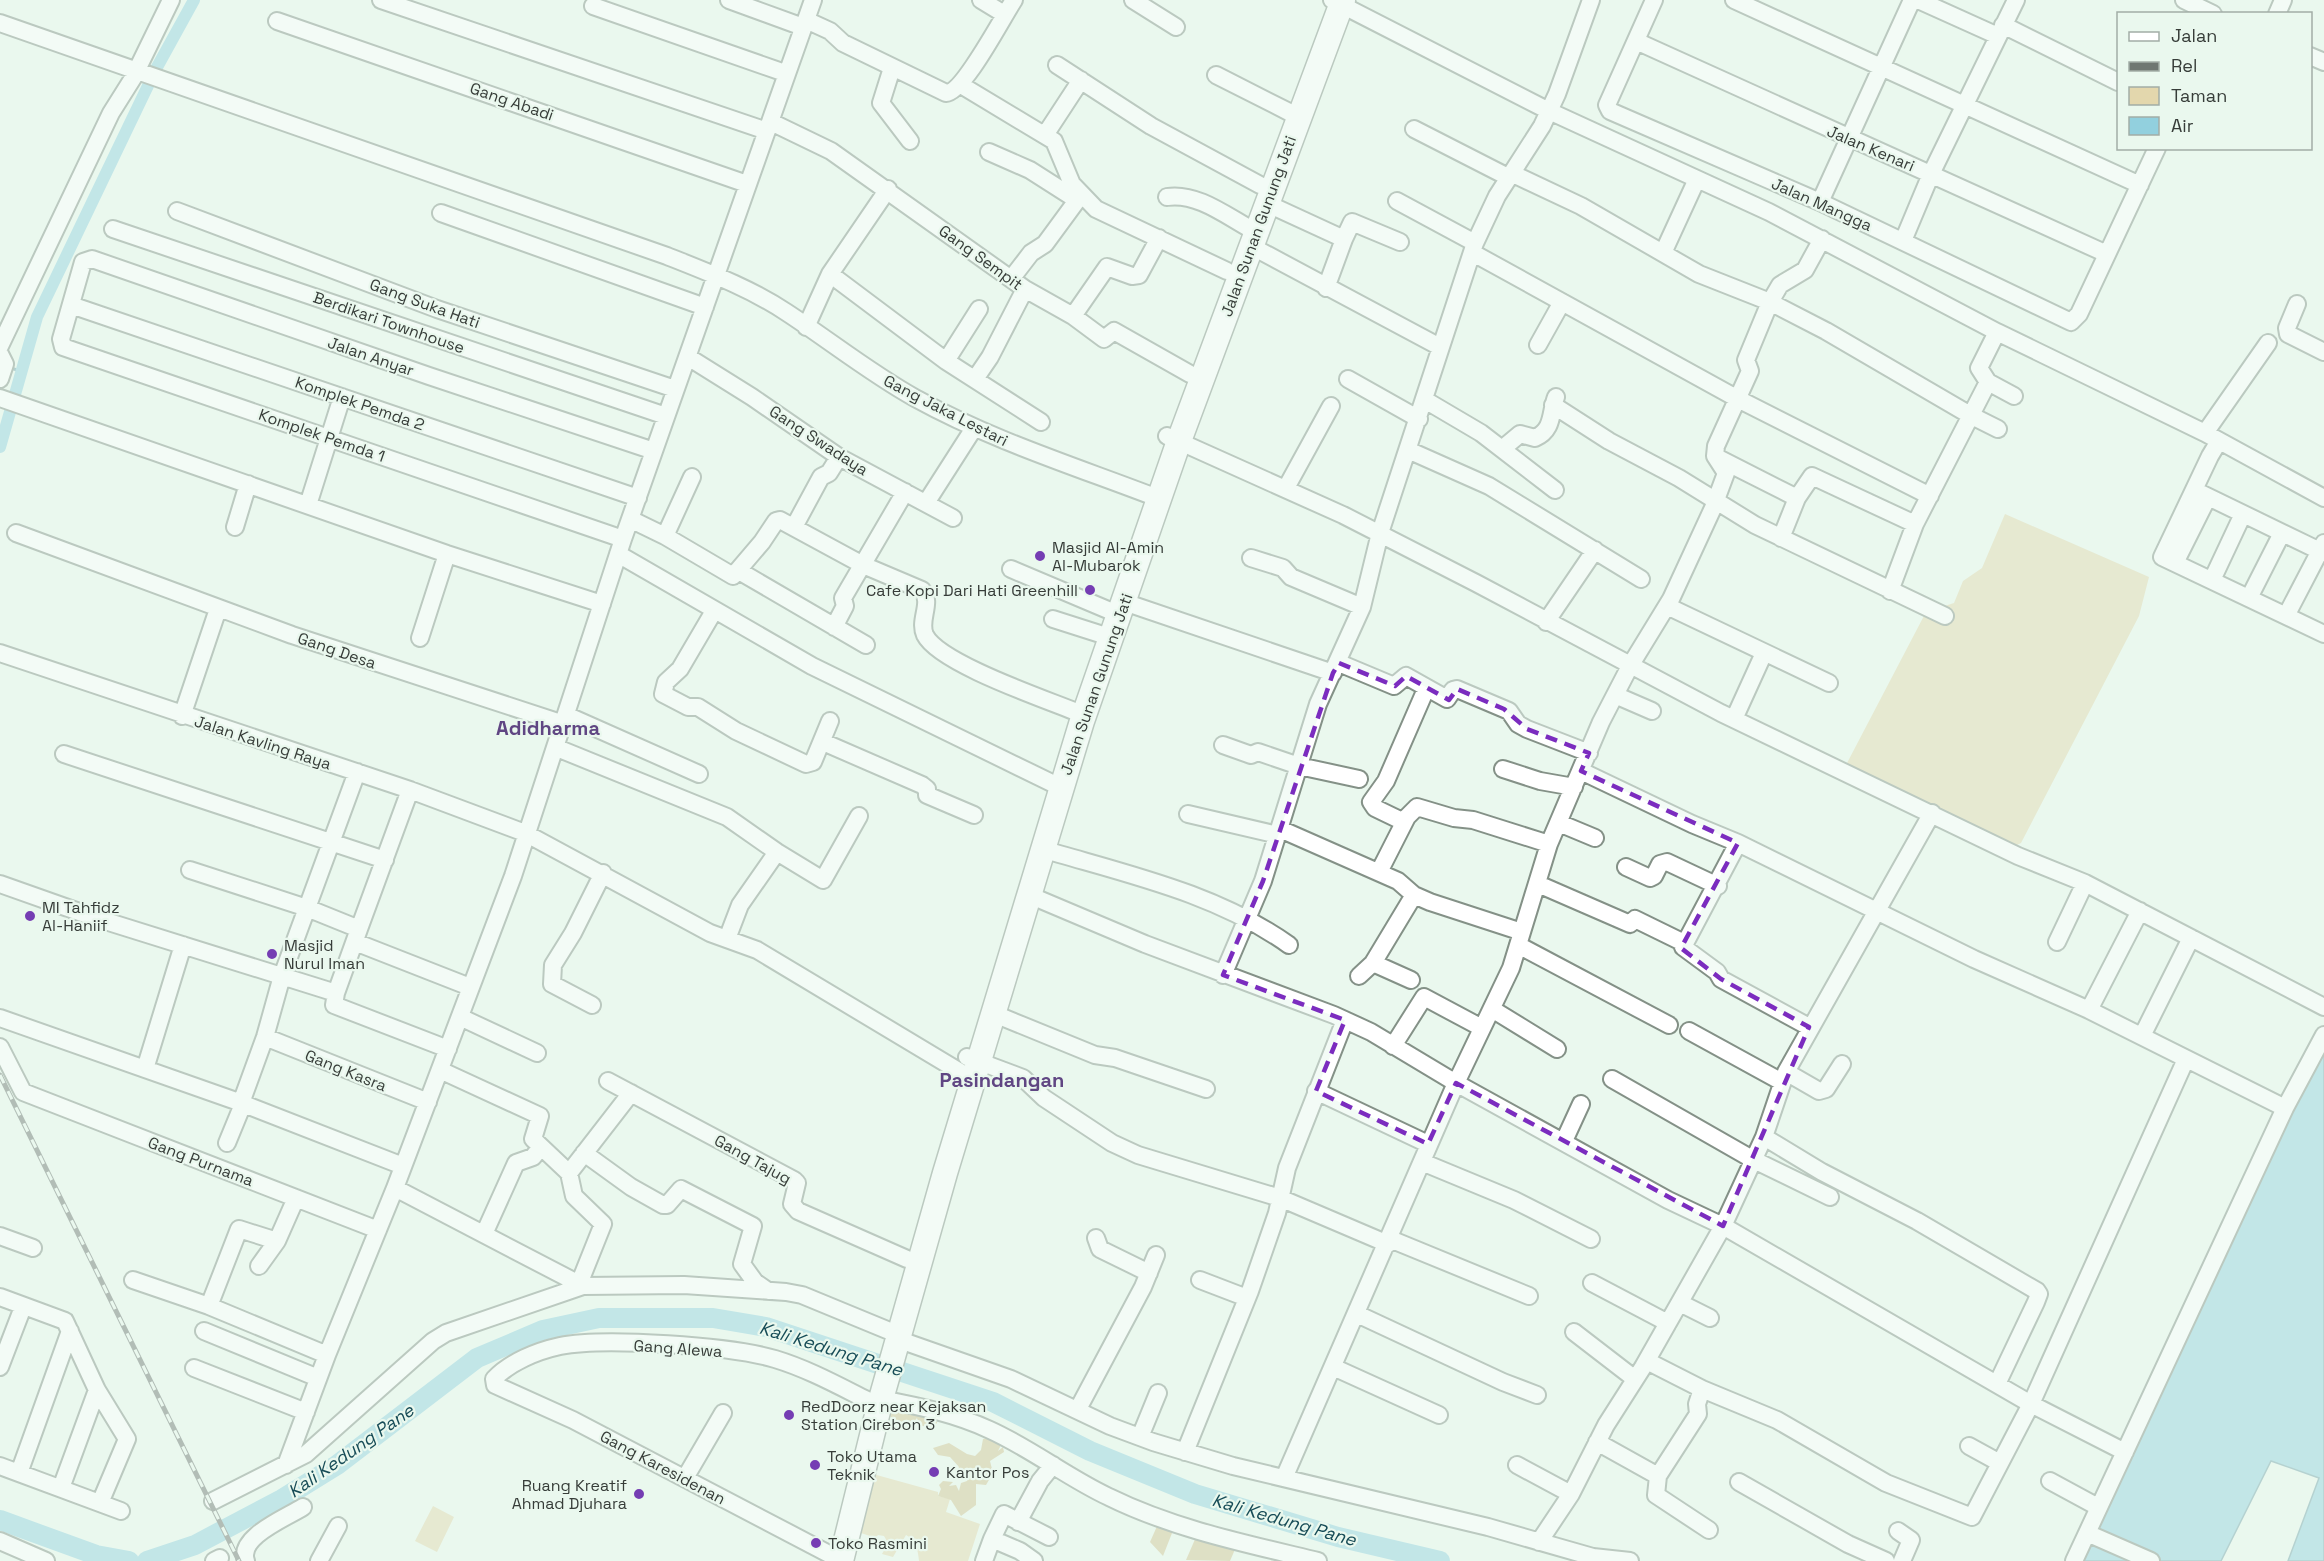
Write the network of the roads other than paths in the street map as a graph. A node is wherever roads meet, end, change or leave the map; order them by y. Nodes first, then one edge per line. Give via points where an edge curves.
1 (171, 0) edge
2 (381, 0) edge
3 (729, 0) edge
4 (813, 0) edge
5 (981, 0) edge
6 (1014, 0) edge
7 (1134, 0) edge
8 (1591, 0) edge
9 (1654, 0) edge
10 (1734, 0) edge
11 (1911, 0) edge
12 (1918, 0) edge
13 (2016, 0) edge
14 (2184, 0) edge
15 (1336, 1) edge
16 (593, 6) dead end
17 (2209, 12) edge
18 (1004, 14) junction
19 (277, 21) dead end
20 (0, 23) edge
21 (804, 23) junction
22 (1176, 27) dead end
23 (2001, 31) junction
24 (1635, 41) junction
25 (1057, 65) dead end
26 (1881, 66) junction
27 (892, 68) junction
28 (138, 71) junction
29 (785, 73) junction
30 (1216, 75) dead end
31 (1081, 80) junction
32 (2117, 82) edge
33 (961, 85) junction
34 (1965, 104) junction
35 (1549, 111) junction
36 (1288, 112) junction
37 (769, 126) junction
38 (1414, 129) dead end
39 (1046, 135) junction
40 (1849, 138) junction
41 (910, 141) dead end
42 (2156, 150) edge
43 (989, 152) dead end
44 (1931, 174) junction
45 (1510, 175) junction
46 (1697, 179) junction
47 (747, 184) junction
48 (1267, 185) junction
49 (2140, 185) junction
50 (888, 189) junction
51 (1079, 197) junction
52 (1167, 197) dead end
53 (1397, 201) dead end
54 (1820, 202) junction
55 (177, 211) dead end
56 (441, 213) dead end
57 (113, 229) dead end
58 (1159, 238) junction
59 (1344, 239) junction
60 (1822, 240) junction
61 (1903, 241) junction
62 (1400, 242) dead end
63 (1474, 248) junction
64 (1242, 250) junction
65 (1663, 253) junction
66 (2107, 254) junction
67 (830, 274) junction
68 (716, 276) junction
69 (1018, 284) junction
70 (1326, 288) junction
71 (1562, 302) junction
72 (1770, 302) junction
73 (2297, 304) dead end
74 (76, 306) junction
75 (705, 307) junction
76 (979, 309) dead end
77 (1073, 316) junction
78 (1215, 324) junction
79 (806, 327) junction
80 (1996, 332) junction
81 (2268, 343) dead end
82 (1538, 345) dead end
83 (0, 346) edge
84 (1440, 347) junction
85 (2323, 349) edge
86 (0, 354) edge
87 (688, 357) junction
88 (946, 361) junction
89 (1190, 374) junction
90 (975, 378) junction
91 (1348, 379) dead end
92 (0, 380) edge
93 (1988, 382) junction
94 (675, 389) junction
95 (2014, 396) dead end
96 (342, 397) junction
97 (1737, 399) junction
98 (1425, 400) junction
99 (10, 402) edge
100 (1331, 406) dead end
101 (1970, 415) junction
102 (666, 416) junction
103 (1419, 419) junction
104 (1041, 422) dead end
105 (974, 428) junction
106 (1998, 429) dead end
107 (329, 437) junction
108 (2212, 437) junction
109 (1170, 448) junction
110 (1502, 449) junction
111 (1408, 450) junction
112 (654, 451) junction
113 (1715, 456) junction
114 (839, 457) junction
115 (692, 477) dead end
116 (248, 484) junction
117 (1286, 488) junction
118 (1555, 490) dead end
119 (905, 492) junction
120 (2201, 493) junction
121 (1153, 496) junction
122 (1930, 496) junction
123 (638, 498) junction
124 (1797, 498) junction
125 (2324, 498) edge
126 (1716, 501) junction
127 (926, 503) junction
128 (308, 505) junction
129 (2243, 514) junction
130 (953, 518) dead end
131 (630, 519) junction
132 (1915, 524) junction
133 (235, 527) dead end
134 (794, 527) junction
135 (15, 533) dead end
136 (2282, 533) junction
137 (1380, 534) junction
138 (665, 536) junction
139 (1781, 538) junction
140 (620, 547) junction
141 (2322, 549) edge
142 (1594, 550) junction
143 (447, 554) junction
144 (1251, 558) dead end
145 (863, 565) junction
146 (1011, 569) dead end
147 (738, 571) junction
148 (1641, 579) dead end
149 (2212, 580) junction
150 (1890, 591) junction
151 (2249, 598) junction
152 (602, 604) junction
153 (1116, 606) junction
154 (1667, 606) junction
155 (1362, 607) junction
156 (218, 609) junction
157 (714, 611) junction
158 (1945, 616) dead end
159 (2286, 616) junction
160 (1053, 619) dead end
161 (1546, 622) junction
162 (834, 627) junction
163 (1100, 634) junction
164 (2324, 634) edge
165 (420, 638) dead end
166 (866, 645) dead end
167 (0, 653) edge
168 (1764, 653) junction
169 (1630, 666) junction
170 (1336, 668) junction
171 (1829, 683) dead end
172 (1088, 687) junction
173 (1426, 689) junction
174 (1615, 695) junction
175 (1652, 711) dead end
176 (182, 716) junction
177 (1076, 716) junction
178 (565, 720) junction
179 (1734, 720) junction
180 (830, 721) dead end
181 (823, 742) junction
182 (1223, 745) dead end
183 (557, 748) junction
184 (1589, 753) junction
185 (64, 754) dead end
186 (1299, 766) junction
187 (1503, 769) dead end
188 (1581, 771) junction
189 (357, 772) junction
190 (699, 774) dead end
191 (1359, 779) dead end
192 (1057, 786) junction
193 (1574, 787) junction
194 (410, 790) junction
195 (1932, 813) junction
196 (1188, 814) dead end
197 (974, 815) dead end
198 (859, 816) dead end
199 (1404, 822) junction
200 (1559, 823) junction
201 (1279, 832) junction
202 (525, 833) junction
203 (1595, 838) dead end
204 (330, 843) junction
205 (1738, 843) junction
206 (1549, 844) junction
207 (1042, 849) junction
208 (777, 852) junction
209 (385, 860) junction
210 (1626, 867) dead end
211 (190, 870) dead end
212 (1379, 872) junction
213 (603, 873) junction
214 (2085, 883) junction
215 (0, 884) edge
216 (1538, 884) junction
217 (1718, 886) junction
218 (1029, 895) junction
219 (1414, 895) junction
220 (307, 908) junction
221 (2140, 910) junction
222 (1878, 913) junction
223 (1247, 920) junction
224 (357, 935) junction
225 (2192, 938) junction
226 (727, 939) junction
227 (1520, 939) junction
228 (2056, 942) dead end
229 (1684, 943) junction
230 (183, 945) junction
231 (1289, 945) dead end
232 (1373, 963) junction
233 (1223, 975) junction
234 (282, 976) junction
235 (1359, 976) dead end
236 (1411, 980) dead end
237 (470, 987) junction
238 (336, 993) junction
239 (592, 1005) dead end
240 (2324, 1007) edge
241 (1492, 1009) junction
242 (2090, 1010) junction
243 (992, 1013) junction
244 (460, 1017) junction
245 (0, 1018) edge
246 (1345, 1020) junction
247 (1668, 1025) dead end
248 (1809, 1027) junction
249 (1482, 1028) junction
250 (1689, 1031) dead end
251 (2324, 1035) edge
252 (2142, 1036) junction
253 (265, 1037) junction
254 (1393, 1046) junction
255 (0, 1047) edge
256 (448, 1049) junction
257 (1557, 1049) dead end
258 (537, 1053) dead end
259 (2186, 1059) junction
260 (969, 1063) junction
261 (1842, 1064) dead end
262 (145, 1069) junction
263 (440, 1070) junction
264 (1784, 1077) junction
265 (1612, 1079) dead end
266 (608, 1080) dead end
267 (1456, 1083) junction
268 (1206, 1089) dead end
269 (1316, 1091) junction
270 (631, 1093) junction
271 (428, 1102) junction
272 (242, 1104) junction
273 (1581, 1104) dead end
274 (2285, 1108) junction
275 (1764, 1137) junction
276 (1564, 1141) junction
277 (228, 1143) dead end
278 (1428, 1144) junction
279 (541, 1147) junction
280 (584, 1153) junction
281 (1752, 1160) junction
282 (1422, 1162) junction
283 (403, 1166) junction
284 (569, 1173) junction
285 (395, 1188) junction
286 (1830, 1197) dead end
287 (296, 1198) junction
288 (1280, 1198) junction
289 (1724, 1226) junction
290 (378, 1230) junction
291 (921, 1232) junction
292 (484, 1234) junction
293 (0, 1236) edge
294 (1096, 1238) dead end
295 (1591, 1239) dead end
296 (277, 1241) junction
297 (1389, 1242) junction
298 (33, 1248) dead end
299 (1156, 1255) dead end
300 (907, 1259) junction
301 (259, 1266) dead end
302 (1149, 1273) junction
303 (133, 1280) dead end
304 (1200, 1280) dead end
305 (1592, 1283) dead end
306 (581, 1285) junction
307 (768, 1291) junction
308 (1528, 1296) dead end
309 (0, 1297) edge
310 (1247, 1298) junction
311 (1680, 1303) junction
312 (209, 1306) junction
313 (23, 1307) junction
314 (1357, 1314) junction
315 (1710, 1318) dead end
316 (1668, 1323) junction
317 (70, 1331) junction
318 (204, 1331) dead end
319 (1574, 1332) dead end
320 (891, 1338) junction
321 (327, 1355) junction
322 (1647, 1361) junction
323 (0, 1367) edge
324 (1333, 1367) junction
325 (194, 1368) dead end
326 (318, 1378) junction
327 (1635, 1379) junction
328 (1997, 1384) junction
329 (495, 1386) joint
330 (1702, 1389) junction
331 (96, 1390) junction
332 (1158, 1393) dead end
333 (875, 1395) junction
334 (1537, 1395) dead end
335 (2031, 1404) junction
336 (1078, 1409) junction
337 (306, 1412) junction
338 (723, 1413) dead end
339 (1439, 1415) dead end
340 (1140, 1437) junction
341 (1597, 1442) junction
342 (1969, 1446) dead end
343 (1185, 1452) junction
344 (2125, 1452) junction
345 (2000, 1463) junction
346 (286, 1465) junction
347 (1053, 1465) junction
348 (1517, 1465) dead end
349 (0, 1466) edge
350 (19, 1473) junction
351 (1658, 1476) junction
352 (685, 1478) junction
353 (1284, 1478) junction
354 (2050, 1481) dead end
355 (1739, 1482) dead end
356 (62, 1488) junction
357 (1571, 1494) junction
358 (213, 1501) dead end
359 (100, 1503) junction
360 (303, 1507) dead end
361 (2098, 1507) junction
362 (121, 1511) dead end
363 (1025, 1525) junction
364 (338, 1526) dead end
365 (1709, 1530) dead end
366 (1899, 1531) dead end
367 (2087, 1533) junction
368 (1048, 1537) dead end
369 (992, 1539) junction
370 (0, 1541) edge
371 (1539, 1542) junction
372 (1027, 1556) edge
373 (1274, 1556) edge
374 (832, 1559) edge
375 (1312, 1560) edge
376 (46, 1561) edge
377 (246, 1561) edge
378 (319, 1561) edge
379 (984, 1561) edge
380 (1630, 1561) edge
381 (1886, 1561) edge
382 (1902, 1561) edge
383 (2074, 1561) edge
384 (2151, 1561) edge

1 - 28 street
2 - 37 street, Gang Sempit
3 - 21 street
4 - 21 street
5 - 18 street
6 - 18 street
7 - 22 street
8 - 35 street
9 - 24 street, Jalan Mangga
10 - 26 street
11 - 26 street
12 - 23 street
13 - 23 street
14 - 17 street
15 - 35 street
15 - 36 highway
15 - 48 highway, Jalan Sunan Gunung Jati
16 - 29 street
18 - 33 street
19 - 47 street, Gang Abadi
20 - 28 street, Gang Jaka Lestari
21 - 27 street via 830,31 843,43
21 - 29 street
23 - 32 street
23 - 34 street
24 - 40 street, Jalan Kenari
24 - 54 street, Jalan Mangga via 1607,105 1610,111
25 - 31 street
26 - 34 street
26 - 40 street
27 - 33 street via 946,93
27 - 41 street via 881,103
28 - 68 street, Gang Jaka Lestari
28 - 83 street via 111,113
29 - 37 street
30 - 36 street
31 - 39 street
31 - 48 street via 1151,126
33 - 39 street
34 - 44 street
34 - 49 street
35 - 45 street
35 - 46 street
36 - 48 highway
37 - 47 street
37 - 50 street, Gang Sempit via 825,148
38 - 45 street
39 - 51 street via 1059,148
40 - 44 street, Jalan Kenari
40 - 54 street
42 - 49 street
43 - 51 street
44 - 61 street
44 - 66 street, Jalan Kenari
45 - 63 street
45 - 65 street via 1581,206
46 - 60 street
46 - 65 street
47 - 68 street
48 - 59 street
48 - 64 highway
49 - 66 street
50 - 67 street
50 - 69 street, Gang Sempit
51 - 58 street
51 - 69 street via 1045,244 1026,258
52 - 64 street via 1186,196
53 - 63 street
54 - 61 street, Jalan Mangga
55 - 94 street, Gang Suka Hati via 437,309
56 - 75 street
57 - 102 street, Berdikari Townhouse
58 - 64 street
58 - 77 street via 1139,275 1107,267
59 - 62 street via 1352,222
59 - 70 street
60 - 72 street via 1807,268 1780,285
60 - 80 street
61 - 66 street, Jalan Mangga via 2071,322 2079,314
63 - 71 street
63 - 84 street
64 - 70 street
64 - 78 highway
65 - 72 street via 1699,274
67 - 79 street
67 - 88 street
68 - 75 street
68 - 79 street, Gang Jaka Lestari via 765,300
69 - 77 street, Gang Sempit
69 - 90 street via 990,357
70 - 84 street
71 - 82 street
71 - 97 street
72 - 97 street via 1746,360 1750,371
72 - 101 street
73 - 85 street via 2286,328 2288,334
74 - 96 street, Komplek Pemda 2
74 - 107 street, Komplek Pemda 1 via 61,339 63,347
74 - 112 street, Jalan Anyar via 83,262 88,258
75 - 87 street
76 - 88 street
77 - 89 street, Gang Sempit via 1104,339 1114,331
78 - 89 highway
78 - 109 highway, Jalan Sunan Gunung Jati
79 - 105 street, Gang Jaka Lestari via 896,387
80 - 93 street via 1979,368
80 - 108 street
81 - 108 street
84 - 98 street
86 - 92 street via 5,363
87 - 94 street
87 - 114 street, Gang Swadaya
88 - 90 street
89 - 109 highway
90 - 104 street
91 - 103 street
93 - 95 street
93 - 101 street
94 - 102 street
96 - 107 street
96 - 123 street, Komplek Pemda 2
97 - 113 street
97 - 122 street
98 - 103 street
98 - 110 street
99 - 116 street
100 - 117 street
101 - 106 street
101 - 122 street
102 - 112 street
103 - 111 street
105 - 121 street, Gang Jaka Lestari
105 - 127 street
107 - 128 street
107 - 140 street, Komplek Pemda 1
108 - 120 street
108 - 125 street
109 - 117 street
109 - 121 highway
110 - 118 street
110 - 126 street via 1520,434 1535,438 1542,434 1553,417 1555,401 1609,441
111 - 137 street
111 - 142 street via 1489,486
112 - 123 street
113 - 124 street
113 - 126 street via 1726,472
114 - 119 street, Gang Swadaya
114 - 134 street via 821,477
115 - 138 street
116 - 128 street
116 - 133 street
117 - 137 street
119 - 127 street, Gang Swadaya
119 - 145 street
120 - 129 street
120 - 149 street via 2162,557
121 - 153 highway
122 - 132 street
123 - 131 street
124 - 132 street via 1808,479 1815,476
124 - 139 street
126 - 139 street
126 - 154 street
127 - 130 street, Gang Swadaya
128 - 143 street
129 - 136 street
129 - 149 street
131 - 138 street
131 - 140 street
132 - 150 street
134 - 145 street
134 - 147 street via 777,520
135 - 156 street, Gang Desa
136 - 141 street
136 - 151 street
137 - 155 street
137 - 161 street
138 - 147 street via 730,576
139 - 150 street
140 - 152 street
140 - 157 street, Komplek Pemda 1
141 - 159 street
142 - 148 street
142 - 161 street
143 - 152 street
143 - 165 street
144 - 155 street via 1283,568 1291,577
145 - 162 street via 843,598 845,606
145 - 177 street via 922,590 927,599 922,623 926,636 953,659
146 - 153 street
147 - 162 street
149 - 151 street
150 - 158 street
151 - 159 street
152 - 178 street
153 - 163 highway
153 - 170 street
153 - 172 highway, Jalan Sunan Gunung Jati
154 - 168 street
154 - 169 street
155 - 170 street
156 - 176 street
156 - 178 street, Gang Desa
157 - 181 street via 680,669 666,682 663,694 688,707 698,707 736,731 806,764 813,762
157 - 192 street, Komplek Pemda 1 via 886,704
159 - 164 street
160 - 163 street
161 - 169 street
162 - 166 street
163 - 172 highway
167 - 176 street, Jalan Kavling Raya
168 - 171 street
168 - 179 street
169 - 174 street
169 - 179 street
170 - 173 street via 1394,686 1406,676
170 - 186 street via 1318,704
172 - 177 highway
173 - 184 street via 1447,699 1457,689 1509,711 1527,729
173 - 199 street via 1386,781 1371,802 1375,808
174 - 175 street
174 - 184 street
176 - 189 street, Jalan Kavling Raya
177 - 192 highway
178 - 183 street
178 - 190 street, Gang Desa
179 - 195 street
180 - 181 street
181 - 197 street via 922,785 927,795
182 - 186 street
183 - 202 street
183 - 208 street via 727,817
184 - 188 street
185 - 204 street
186 - 191 street
186 - 201 street
187 - 193 street
188 - 193 street
188 - 205 street
189 - 194 street, Jalan Kavling Raya
189 - 204 street
192 - 207 highway, Jalan Sunan Gunung Jati
192 - 260 highway
193 - 200 street
194 - 202 street, Jalan Kavling Raya
194 - 209 street
195 - 214 street via 2018,856
195 - 222 street
196 - 201 street
198 - 208 street via 823,880
199 - 206 street via 1417,807
199 - 212 street
200 - 203 street
200 - 206 street
201 - 212 street
201 - 223 street
202 - 213 street, Jalan Kavling Raya
202 - 237 street
204 - 209 street
204 - 220 street
205 - 217 street
205 - 222 street
206 - 216 street
207 - 218 highway, Jalan Sunan Gunung Jati
207 - 223 street via 1163,884
208 - 226 street via 740,905
209 - 224 street
210 - 217 street via 1650,878 1660,864 1667,862
211 - 220 street
212 - 219 street via 1398,880
213 - 226 street, Jalan Kavling Raya
213 - 239 street via 553,965 552,984
214 - 221 street
214 - 228 street
215 - 230 street
216 - 227 street
216 - 229 street via 1630,924 1635,919
217 - 229 street
218 - 233 street
218 - 243 highway, Jalan Sunan Gunung Jati
219 - 227 street
219 - 232 street
220 - 224 street
220 - 234 street
221 - 225 street
221 - 242 street
222 - 242 street
222 - 248 street
223 - 231 street
223 - 233 street
224 - 237 street
224 - 238 street
225 - 240 street
225 - 252 street
226 - 260 street, Jalan Kavling Raya via 757,950
227 - 241 street
227 - 247 street
229 - 248 street via 1685,950 1721,979
230 - 234 street
230 - 262 street
232 - 235 street
232 - 236 street
233 - 246 street
234 - 238 street
234 - 253 street
237 - 244 street
238 - 256 street via 336,1006
241 - 249 street
241 - 257 street
242 - 252 street
243 - 260 highway, Jalan Sunan Gunung Jati
243 - 268 street via 1095,1055
244 - 256 street
244 - 258 street
245 - 262 street
246 - 254 street
246 - 269 street
248 - 264 street
249 - 254 street via 1424,997
249 - 267 street
250 - 264 street
251 - 274 street
252 - 259 street
253 - 271 street, Gang Kasra
253 - 272 street
254 - 267 street
255 - 287 street, Gang Purnama via 24,1092
256 - 263 street
259 - 274 street
259 - 335 street
260 - 288 street, Jalan Kavling Raya via 1023,1078 1044,1098 1138,1155
260 - 291 highway
261 - 264 street via 1826,1089 1819,1091
262 - 272 street
263 - 271 street
263 - 279 street via 538,1114 540,1121 533,1137
264 - 275 street
265 - 281 street
266 - 270 street, Gang Tajug
267 - 276 street
267 - 278 street
269 - 278 street
269 - 288 street
270 - 280 street
270 - 300 street, Gang Tajug via 794,1180 797,1184 792,1204 798,1211
271 - 283 street
272 - 277 street
272 - 283 street
273 - 276 street
274 - 344 street
275 - 281 street
275 - 328 street via 2037,1291 2036,1302
276 - 289 street via 1668,1200
278 - 282 street
279 - 284 street
279 - 292 street via 532,1158 516,1163
280 - 284 street
280 - 307 street via 663,1205 681,1189 753,1226 742,1264
281 - 286 street
281 - 289 street
282 - 295 street via 1524,1204
282 - 297 street
283 - 285 street
284 - 306 street via 574,1196 603,1224
285 - 290 street
285 - 292 street
287 - 290 street, Gang Purnama
287 - 296 street
288 - 297 street, Jalan Kavling Raya
288 - 310 street
289 - 311 street
289 - 328 street
290 - 321 street
291 - 300 highway
291 - 320 highway
292 - 306 street
293 - 298 street
294 - 302 street via 1100,1249
296 - 301 street
296 - 312 street via 239,1228
297 - 308 street, Jalan Kavling Raya
297 - 314 street
299 - 302 street
300 - 320 highway
302 - 336 street
303 - 312 street
304 - 310 street
305 - 316 street
306 - 307 street
306 - 346 street via 455,1328 433,1341 306,1454
307 - 320 street via 802,1295
309 - 313 street
310 - 343 street
311 - 315 street
311 - 316 street
312 - 321 street
313 - 317 street via 63,1320
313 - 323 street
314 - 324 street
314 - 334 street
316 - 322 street
317 - 331 street
317 - 350 street
318 - 326 street
319 - 327 street
320 - 333 highway
320 - 336 street via 1011,1379
321 - 326 street
322 - 327 street
322 - 330 street
324 - 339 street
324 - 353 street
325 - 337 street
326 - 337 street
327 - 341 street
328 - 335 street
329 - 333 street, Gang Alewa via 501,1372 560,1346 642,1345 772,1358
329 - 352 street, Gang Karesidenan via 573,1420
330 - 345 street via 1777,1420 1887,1483 1968,1517 1975,1514
330 - 351 street via 1698,1414
331 - 356 street
331 - 359 street via 127,1439
332 - 340 street
333 - 347 street, Gang Alewa via 989,1429
333 - 374 highway
335 - 344 street
335 - 345 street
336 - 340 street
337 - 346 street
338 - 352 street
340 - 343 street
341 - 351 street
341 - 357 street
342 - 345 street
343 - 353 street
344 - 361 street
346 - 358 street
347 - 363 street via 1040,1481
347 - 373 street, Gang Alewa via 1109,1497 1154,1516
348 - 357 street
349 - 350 street
350 - 356 street
351 - 365 street via 1656,1495
352 - 374 street, Gang Karesidenan
353 - 371 street
354 - 361 street
355 - 381 street via 1848,1544
356 - 359 street
357 - 371 street
359 - 362 street
360 - 377 street via 249,1541 244,1552
361 - 367 street
363 - 368 street
363 - 369 street via 1004,1514
363 - 372 street
364 - 378 street
366 - 382 street via 1911,1540
367 - 383 street
367 - 384 street
369 - 372 street
369 - 379 street
370 - 376 street
371 - 380 street via 1593,1557
373 - 375 street, Gang Alewa

